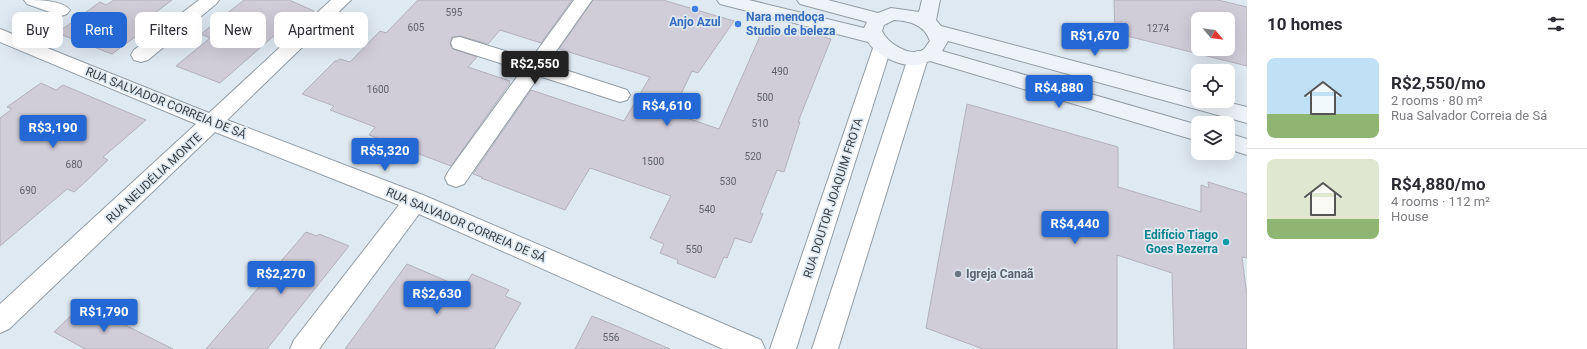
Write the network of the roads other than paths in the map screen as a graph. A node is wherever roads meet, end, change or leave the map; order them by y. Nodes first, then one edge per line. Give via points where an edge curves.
1 (33, 0) edge
2 (210, 0) edge
3 (342, 0) edge
4 (582, 0) edge
5 (726, 0) edge
6 (806, 0) edge
7 (930, 0) edge
8 (61, 10) dead end
9 (884, 12) edge
10 (931, 26) junction
11 (4, 41) edge
12 (878, 42) junction
13 (460, 43) dead end
14 (141, 54) dead end
15 (924, 56) junction
16 (534, 68) junction
17 (620, 95) dead end
18 (1247, 115) edge
19 (213, 123) junction
20 (1191, 131) edge
21 (1235, 143) edge
22 (1247, 147) edge
23 (456, 178) dead end
24 (415, 202) junction
25 (0, 321) edge
26 (303, 349) edge
27 (752, 349) edge
28 (783, 349) edge
29 (825, 349) edge

1 - 8 street
2 - 14 street
3 - 19 street, RUA NEUDÉLIA MONTE
4 - 16 street
5 - 12 main road
6 - 9 main road
7 - 10 main road
9 - 10 main road via 909,15
9 - 12 main road via 872,30
10 - 15 main road via 939,41 935,51
10 - 18 main road
11 - 19 street, RUA SALVADOR CORREIA DE SÁ
12 - 15 main road via 899,56
12 - 28 street, RUA DOUTOR JOAQUIM FROTA
13 - 16 street
15 - 20 main road
15 - 29 street
16 - 17 street
16 - 23 street
19 - 24 street, RUA SALVADOR CORREIA DE SÁ
19 - 25 street, RUA NEUDÉLIA MONTE
21 - 22 main road
24 - 26 street
24 - 27 street, RUA SALVADOR CORREIA DE SÁ

